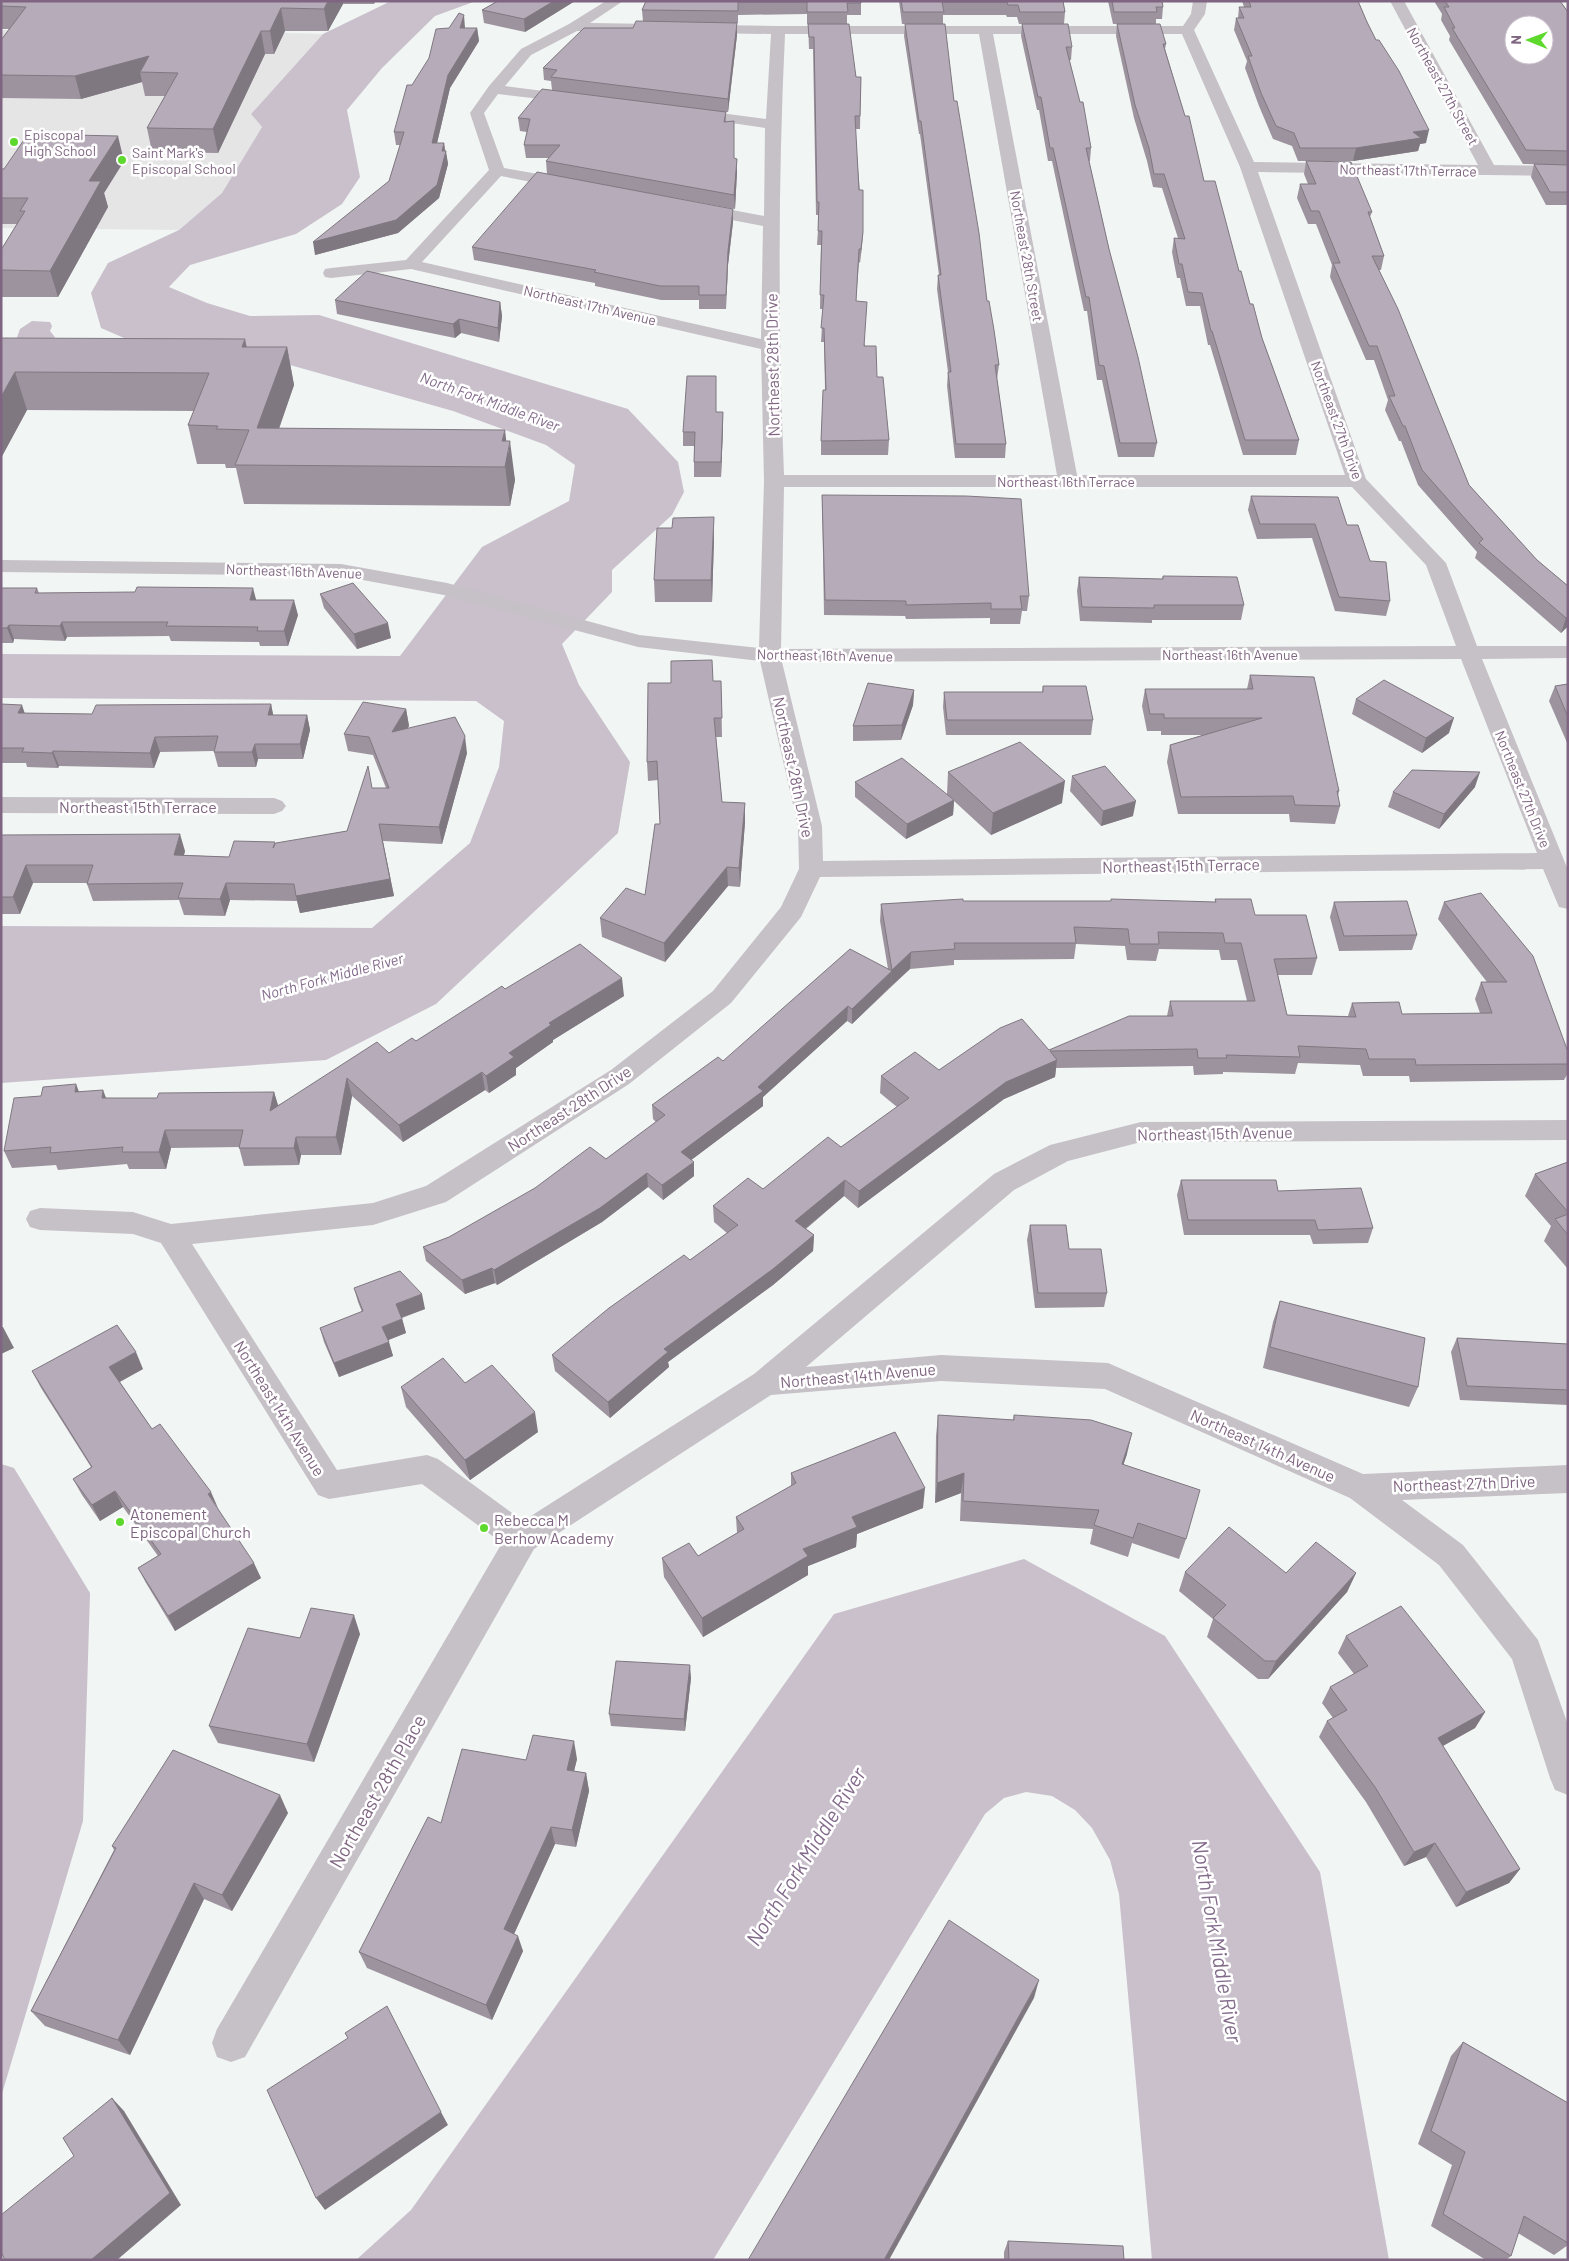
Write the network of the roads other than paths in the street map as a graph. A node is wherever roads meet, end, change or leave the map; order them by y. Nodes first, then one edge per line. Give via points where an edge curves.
1 (616, 1) edge
2 (1200, 1) edge
3 (1397, 1) edge
4 (574, 27) junction
5 (778, 30) junction
6 (985, 30) junction
7 (1187, 30) junction
8 (494, 89) junction
9 (590, 101) edge
10 (676, 112) edge
11 (773, 124) junction
12 (1248, 167) junction
13 (496, 171) junction
14 (1489, 171) junction
15 (1568, 171) edge
16 (582, 187) edge
17 (677, 205) edge
18 (773, 223) junction
19 (411, 264) junction
20 (331, 273) dead end
21 (770, 346) junction
22 (774, 481) junction
23 (1068, 481) junction
24 (1357, 481) junction
25 (1, 566) edge
26 (1568, 652) edge
27 (1469, 653) junction
28 (770, 656) junction
29 (1, 805) edge
30 (274, 806) dead end
31 (1551, 861) junction
32 (811, 869) junction
33 (1568, 901) edge
34 (1568, 1130) edge
35 (40, 1219) dead end
36 (171, 1235) junction
37 (765, 1383) junction
38 (1568, 1479) edge
39 (1361, 1488) junction
40 (522, 1539) junction
41 (1568, 1778) edge
42 (231, 2044) dead end

1 - 4 street
2 - 7 street via 1198,14
3 - 14 street, Northeast 27th Street
4 - 5 street
4 - 8 street via 526,52
5 - 6 street
5 - 11 street, Northeast 28th Drive
6 - 7 street
6 - 23 street, Northeast 28th Street
7 - 12 street, Northeast 27th Drive
8 - 9 street
8 - 13 street via 477,113
10 - 11 street
11 - 18 street, Northeast 28th Drive
12 - 14 street, Northeast 17th Terrace
12 - 24 street, Northeast 27th Drive
13 - 16 street
13 - 19 street
14 - 15 street, Northeast 17th Terrace
17 - 18 street
18 - 21 street, Northeast 28th Drive
19 - 20 street, Northeast 17th Avenue
19 - 21 street, Northeast 17th Avenue
21 - 22 street, Northeast 28th Drive
22 - 23 street, Northeast 16th Terrace
22 - 28 street, Northeast 28th Drive
23 - 24 street, Northeast 16th Terrace
24 - 27 street, Northeast 27th Drive via 1436,563
25 - 28 street, Northeast 16th Avenue via 341,570 447,589 638,641
26 - 27 street, Northeast 16th Avenue
27 - 28 street, Northeast 16th Avenue
27 - 31 street, Northeast 27th Drive
28 - 32 street, Northeast 28th Drive via 810,826
29 - 30 street, Northeast 15th Terrace
31 - 32 street, Northeast 15th Terrace
31 - 33 street, Northeast 27th Drive
32 - 36 street, Northeast 28th Drive via 792,911 722,997 620,1077 436,1194 372,1214
34 - 37 street, Northeast 15th Avenue via 1141,1132 1060,1152 1004,1182
35 - 36 street, Northeast 28th Drive via 133,1223
36 - 40 street, Northeast 14th Avenue via 329,1485 427,1469
37 - 39 street, Northeast 14th Avenue via 941,1368 1108,1376
37 - 40 street, Northeast 14th Avenue
38 - 39 street, Northeast 27th Drive
39 - 41 street, Northeast 14th Avenue via 1451,1556 1526,1651
40 - 42 street, Northeast 28th Place

